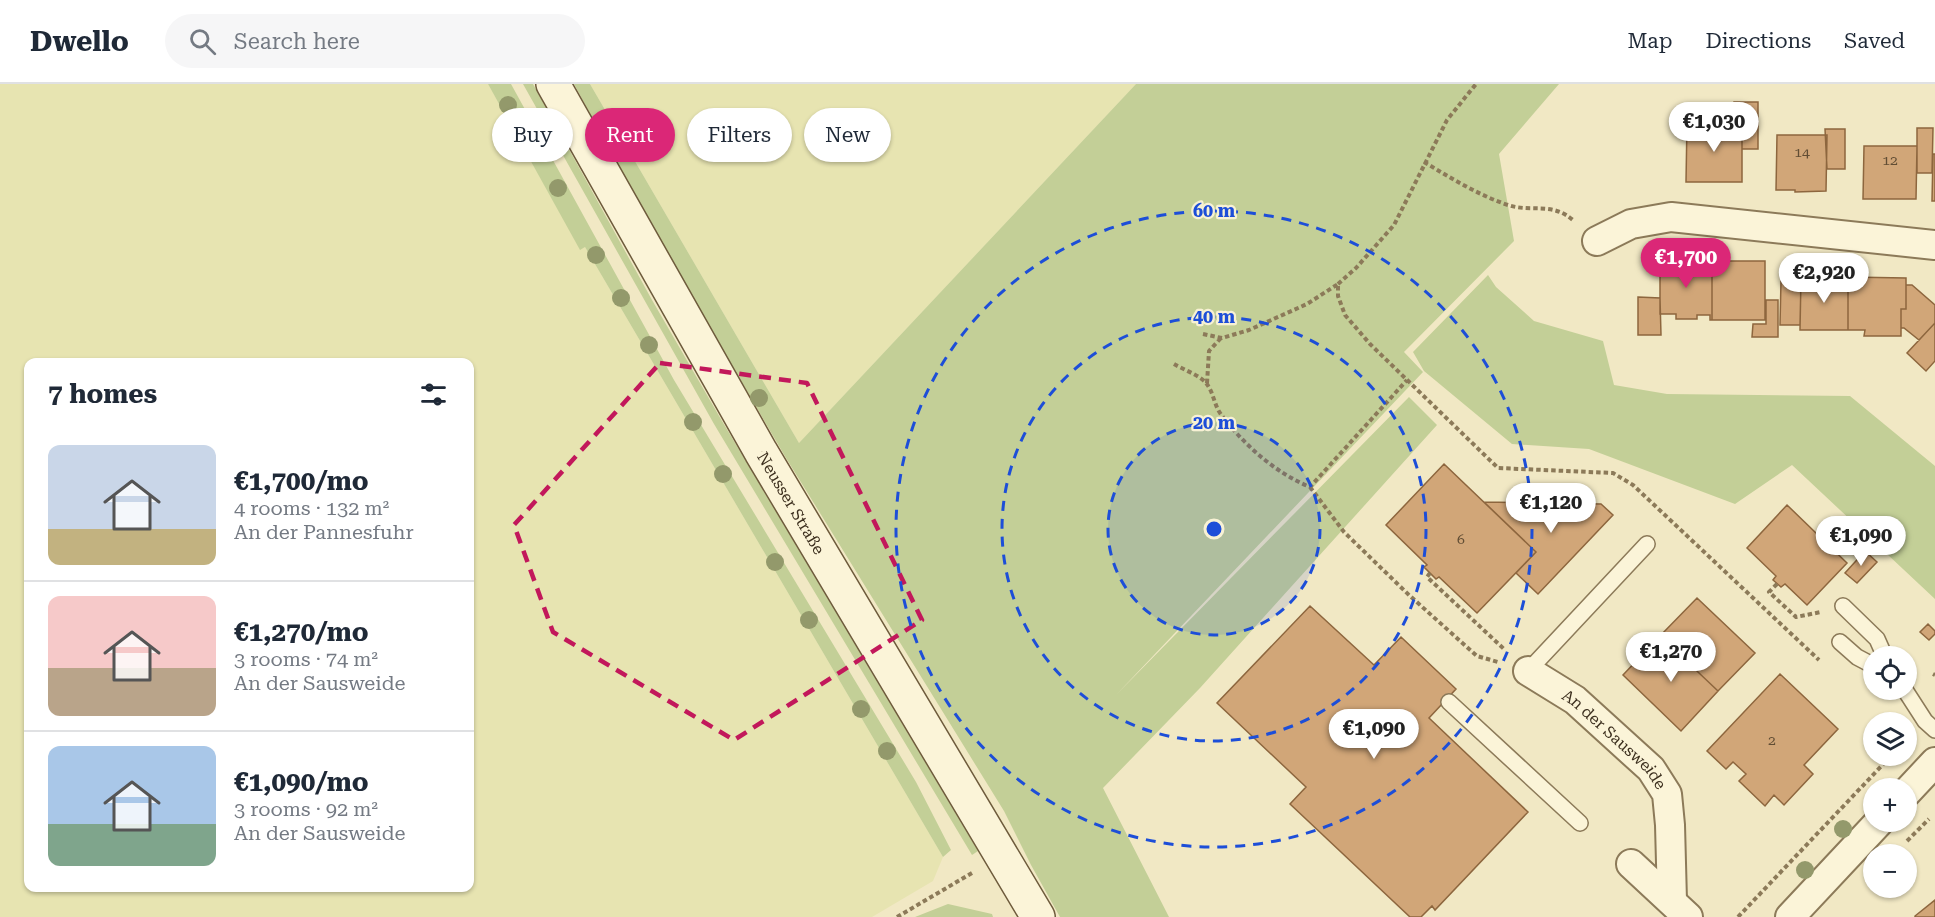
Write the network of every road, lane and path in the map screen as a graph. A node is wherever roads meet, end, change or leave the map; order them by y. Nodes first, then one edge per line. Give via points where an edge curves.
1 (553, 84) edge
2 (1476, 84) edge
3 (1424, 162) junction
4 (1597, 241) joint
5 (1935, 245) edge
6 (1338, 284) junction
7 (1203, 334) dead end
8 (1222, 338) junction
9 (1174, 364) dead end
10 (1407, 380) junction
11 (1207, 383) junction
12 (1310, 486) junction
13 (1647, 544) dead end
14 (1430, 573) dead end
15 (1777, 584) dead end
16 (1843, 606) joint
17 (1840, 642) dead end
18 (1880, 646) edge
19 (1863, 660) edge
20 (1823, 664) dead end
21 (1528, 671) junction
22 (1912, 700) edge
23 (1449, 702) dead end
24 (1935, 730) edge
25 (1935, 762) edge
26 (1881, 766) edge
27 (1917, 781) edge
28 (1935, 812) edge
29 (1580, 823) dead end
30 (1870, 832) edge
31 (1904, 844) edge
32 (1631, 864) dead end
33 (976, 871) dead end
34 (1680, 909) edge
35 (897, 917) edge
36 (1038, 917) edge
37 (1738, 917) edge
38 (1790, 917) edge

1 - 36 main road, Neusser Straße via 761,452
2 - 3 path via 1447,120
3 - 4 path via 1510,206 1554,209 1567,214
3 - 6 path via 1394,225
4 - 5 street via 1631,224 1671,217
6 - 8 path via 1276,319
6 - 10 path via 1346,315
7 - 8 path
8 - 11 path via 1209,351
9 - 11 path
10 - 12 path
10 - 20 path via 1498,468 1612,473 1633,485
11 - 12 path via 1219,411 1235,431 1266,461 1295,481
12 - 21 path via 1344,532 1477,656
13 - 21 lane
14 - 21 path via 1427,577
15 - 16 path via 1769,592 1796,617
16 - 18 lane
17 - 19 lane
21 - 34 street, An der Sausweide via 1575,700 1651,770 1667,794
22 - 24 lane
23 - 29 lane
25 - 27 street
26 - 37 path
28 - 31 path
30 - 38 street
32 - 34 street, An der Sausweide
33 - 35 path

